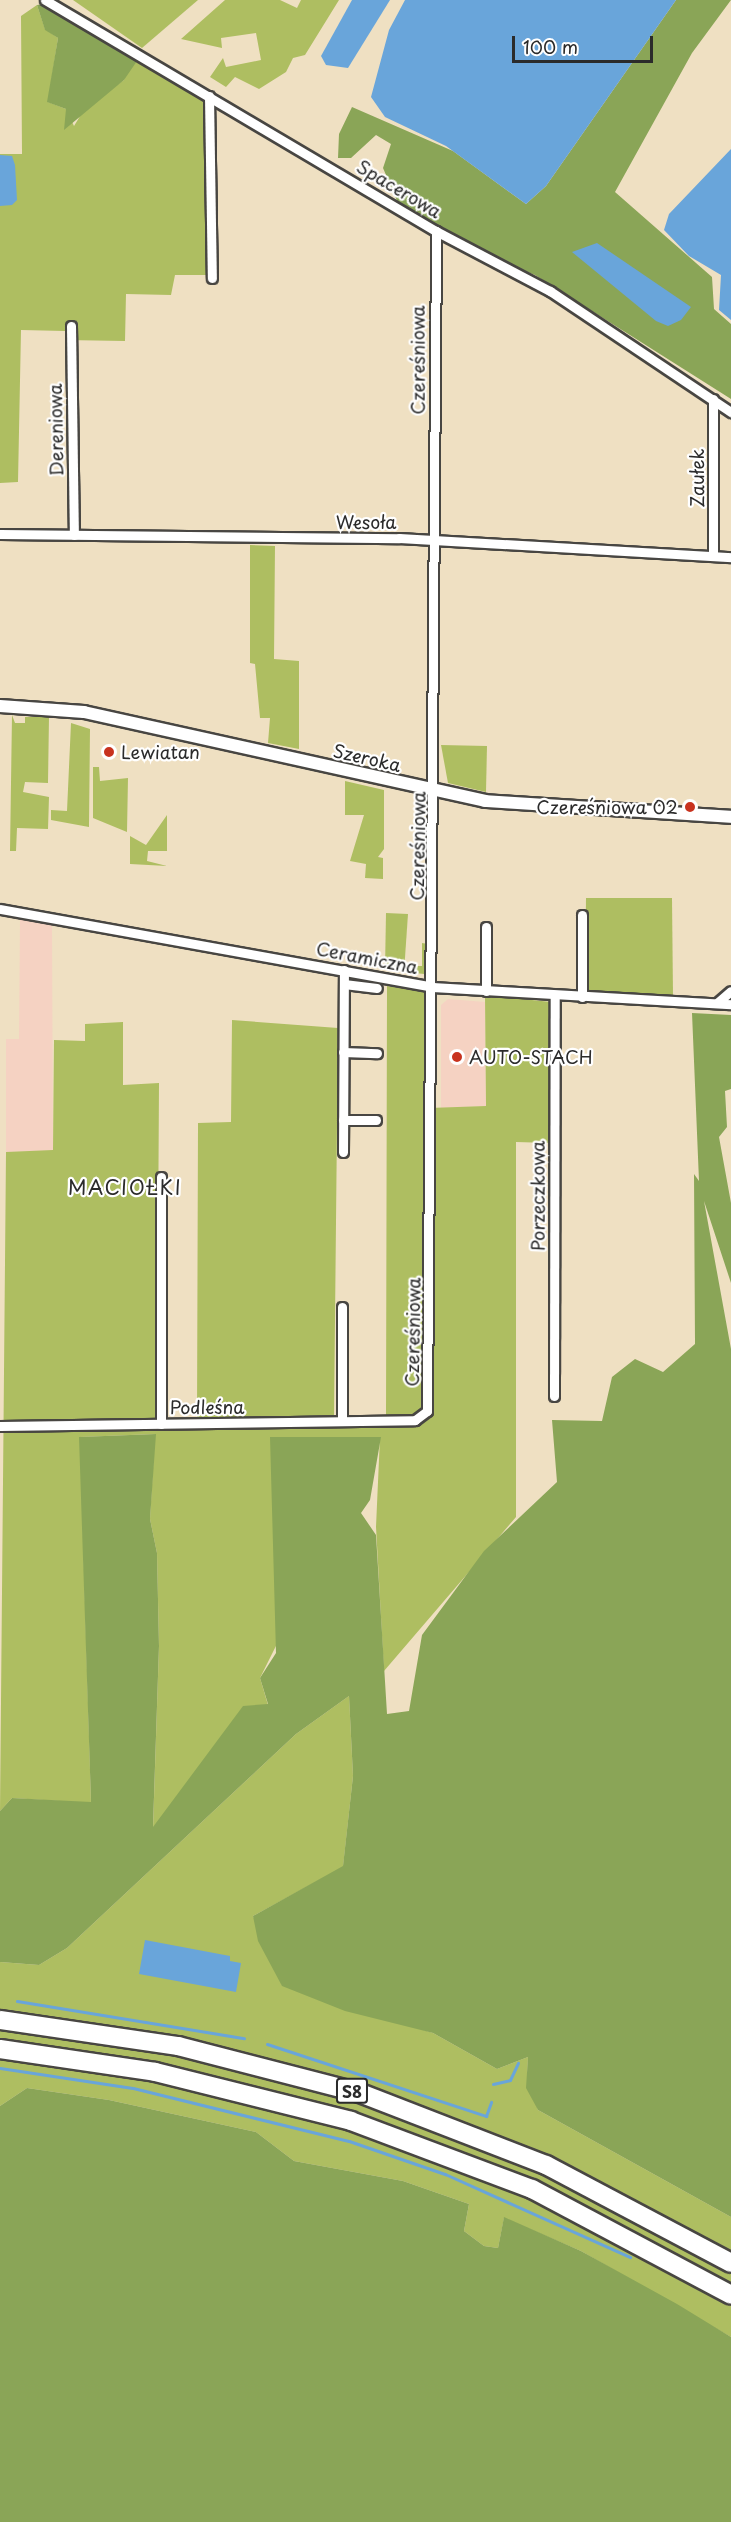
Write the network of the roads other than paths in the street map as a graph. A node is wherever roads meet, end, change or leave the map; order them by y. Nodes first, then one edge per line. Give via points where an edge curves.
1 (45, 0) edge
2 (209, 96) junction
3 (436, 231) junction
4 (212, 278) dead end
5 (71, 326) dead end
6 (713, 399) junction
7 (731, 412) edge
8 (0, 534) edge
9 (74, 535) junction
10 (435, 540) junction
11 (713, 556) junction
12 (731, 557) edge
13 (0, 706) edge
14 (435, 792) junction
15 (731, 817) edge
16 (0, 909) edge
17 (582, 915) dead end
18 (486, 927) dead end
19 (344, 970) junction
20 (344, 984) junction
21 (432, 987) junction
22 (377, 988) dead end
23 (486, 991) junction
24 (731, 991) edge
25 (555, 996) junction
26 (582, 997) junction
27 (717, 1003) junction
28 (731, 1004) edge
29 (343, 1052) junction
30 (377, 1053) dead end
31 (343, 1119) junction
32 (376, 1120) dead end
33 (343, 1152) dead end
34 (161, 1177) dead end
35 (342, 1307) dead end
36 (554, 1396) dead end
37 (415, 1420) joint
38 (342, 1421) junction
39 (161, 1424) junction
40 (0, 1426) edge
41 (0, 2020) edge
42 (0, 2049) edge
43 (731, 2263) edge
44 (731, 2295) edge

1 - 2 street, Spacerowa
2 - 3 street, Spacerowa
2 - 4 street
3 - 6 street, Spacerowa via 550,291
3 - 10 street, Czereśniowa
5 - 9 street, Dereniowa
6 - 7 street, Spacerowa
6 - 11 street, Zaułek
8 - 9 street, Wesoła
9 - 10 street, Wesoła
10 - 11 street, Wesoła
10 - 14 street, Czereśniowa
11 - 12 street, Wesoła
13 - 14 street, Szeroka via 84,712
14 - 15 street, Szeroka via 485,801
14 - 21 street, Czereśniowa
16 - 19 street, Ceramiczna
17 - 26 street
18 - 23 street
19 - 20 street
19 - 21 street, Ceramiczna
20 - 22 street
20 - 29 street
21 - 23 street, Ceramiczna
21 - 37 street, Czereśniowa via 429,1386 427,1411
23 - 25 street, Ceramiczna
24 - 27 street
25 - 26 street, Ceramiczna
25 - 36 street, Porzeczkowa
26 - 27 street, Ceramiczna
27 - 28 street, Ceramiczna
29 - 30 street
29 - 31 street
31 - 32 street
31 - 33 street
34 - 39 street
35 - 38 street
37 - 38 street, Podleśna
38 - 39 street, Podleśna
39 - 40 street, Podleśna
41 - 43 highway, S8 via 178,2046 360,2093 546,2165
42 - 44 highway, S8 via 165,2074 351,2121 542,2194

